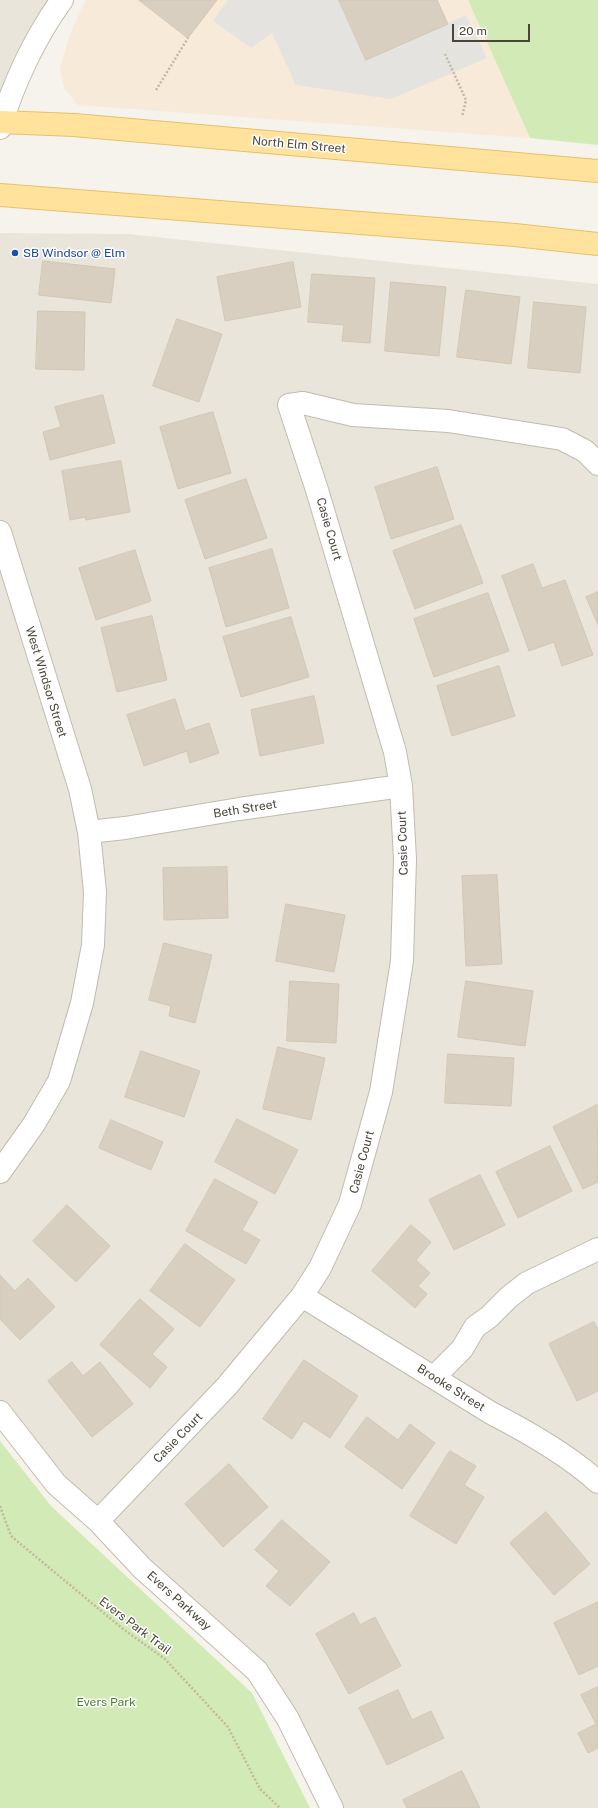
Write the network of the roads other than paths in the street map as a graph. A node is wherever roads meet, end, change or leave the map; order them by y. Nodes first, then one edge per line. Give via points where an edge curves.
1 (62, 0) edge
2 (1, 124) edge
3 (598, 171) edge
4 (0, 195) edge
5 (598, 244) edge
6 (598, 464) edge
7 (0, 532) edge
8 (401, 786) junction
9 (89, 832) junction
10 (0, 1172) edge
11 (598, 1249) edge
12 (302, 1296) junction
13 (434, 1376) junction
14 (0, 1412) edge
15 (598, 1482) edge
16 (98, 1521) junction
17 (332, 1808) edge

1 - 2 street via 51,14 13,89
2 - 3 main road, North Elm Street via 74,125
4 - 5 main road
6 - 8 street, Casie Court via 585,451 562,439 448,421 353,415 303,403 289,405 395,752
7 - 9 street, West Windsor Street via 80,789
8 - 9 street, Beth Street
8 - 12 street, Casie Court via 405,859 402,961 381,1092 350,1204 320,1268
9 - 10 street, West Windsor Street via 95,892 93,945 82,1003 58,1081 34,1124
11 - 13 street via 527,1283 509,1296 489,1317 475,1327 462,1349
12 - 13 street, Brooke Street
12 - 16 street, Casie Court via 227,1386
13 - 15 street, Brooke Street via 491,1413 520,1428
14 - 16 street, Evers Parkway via 56,1484
16 - 17 street, Evers Parkway via 142,1568 257,1671 288,1719

